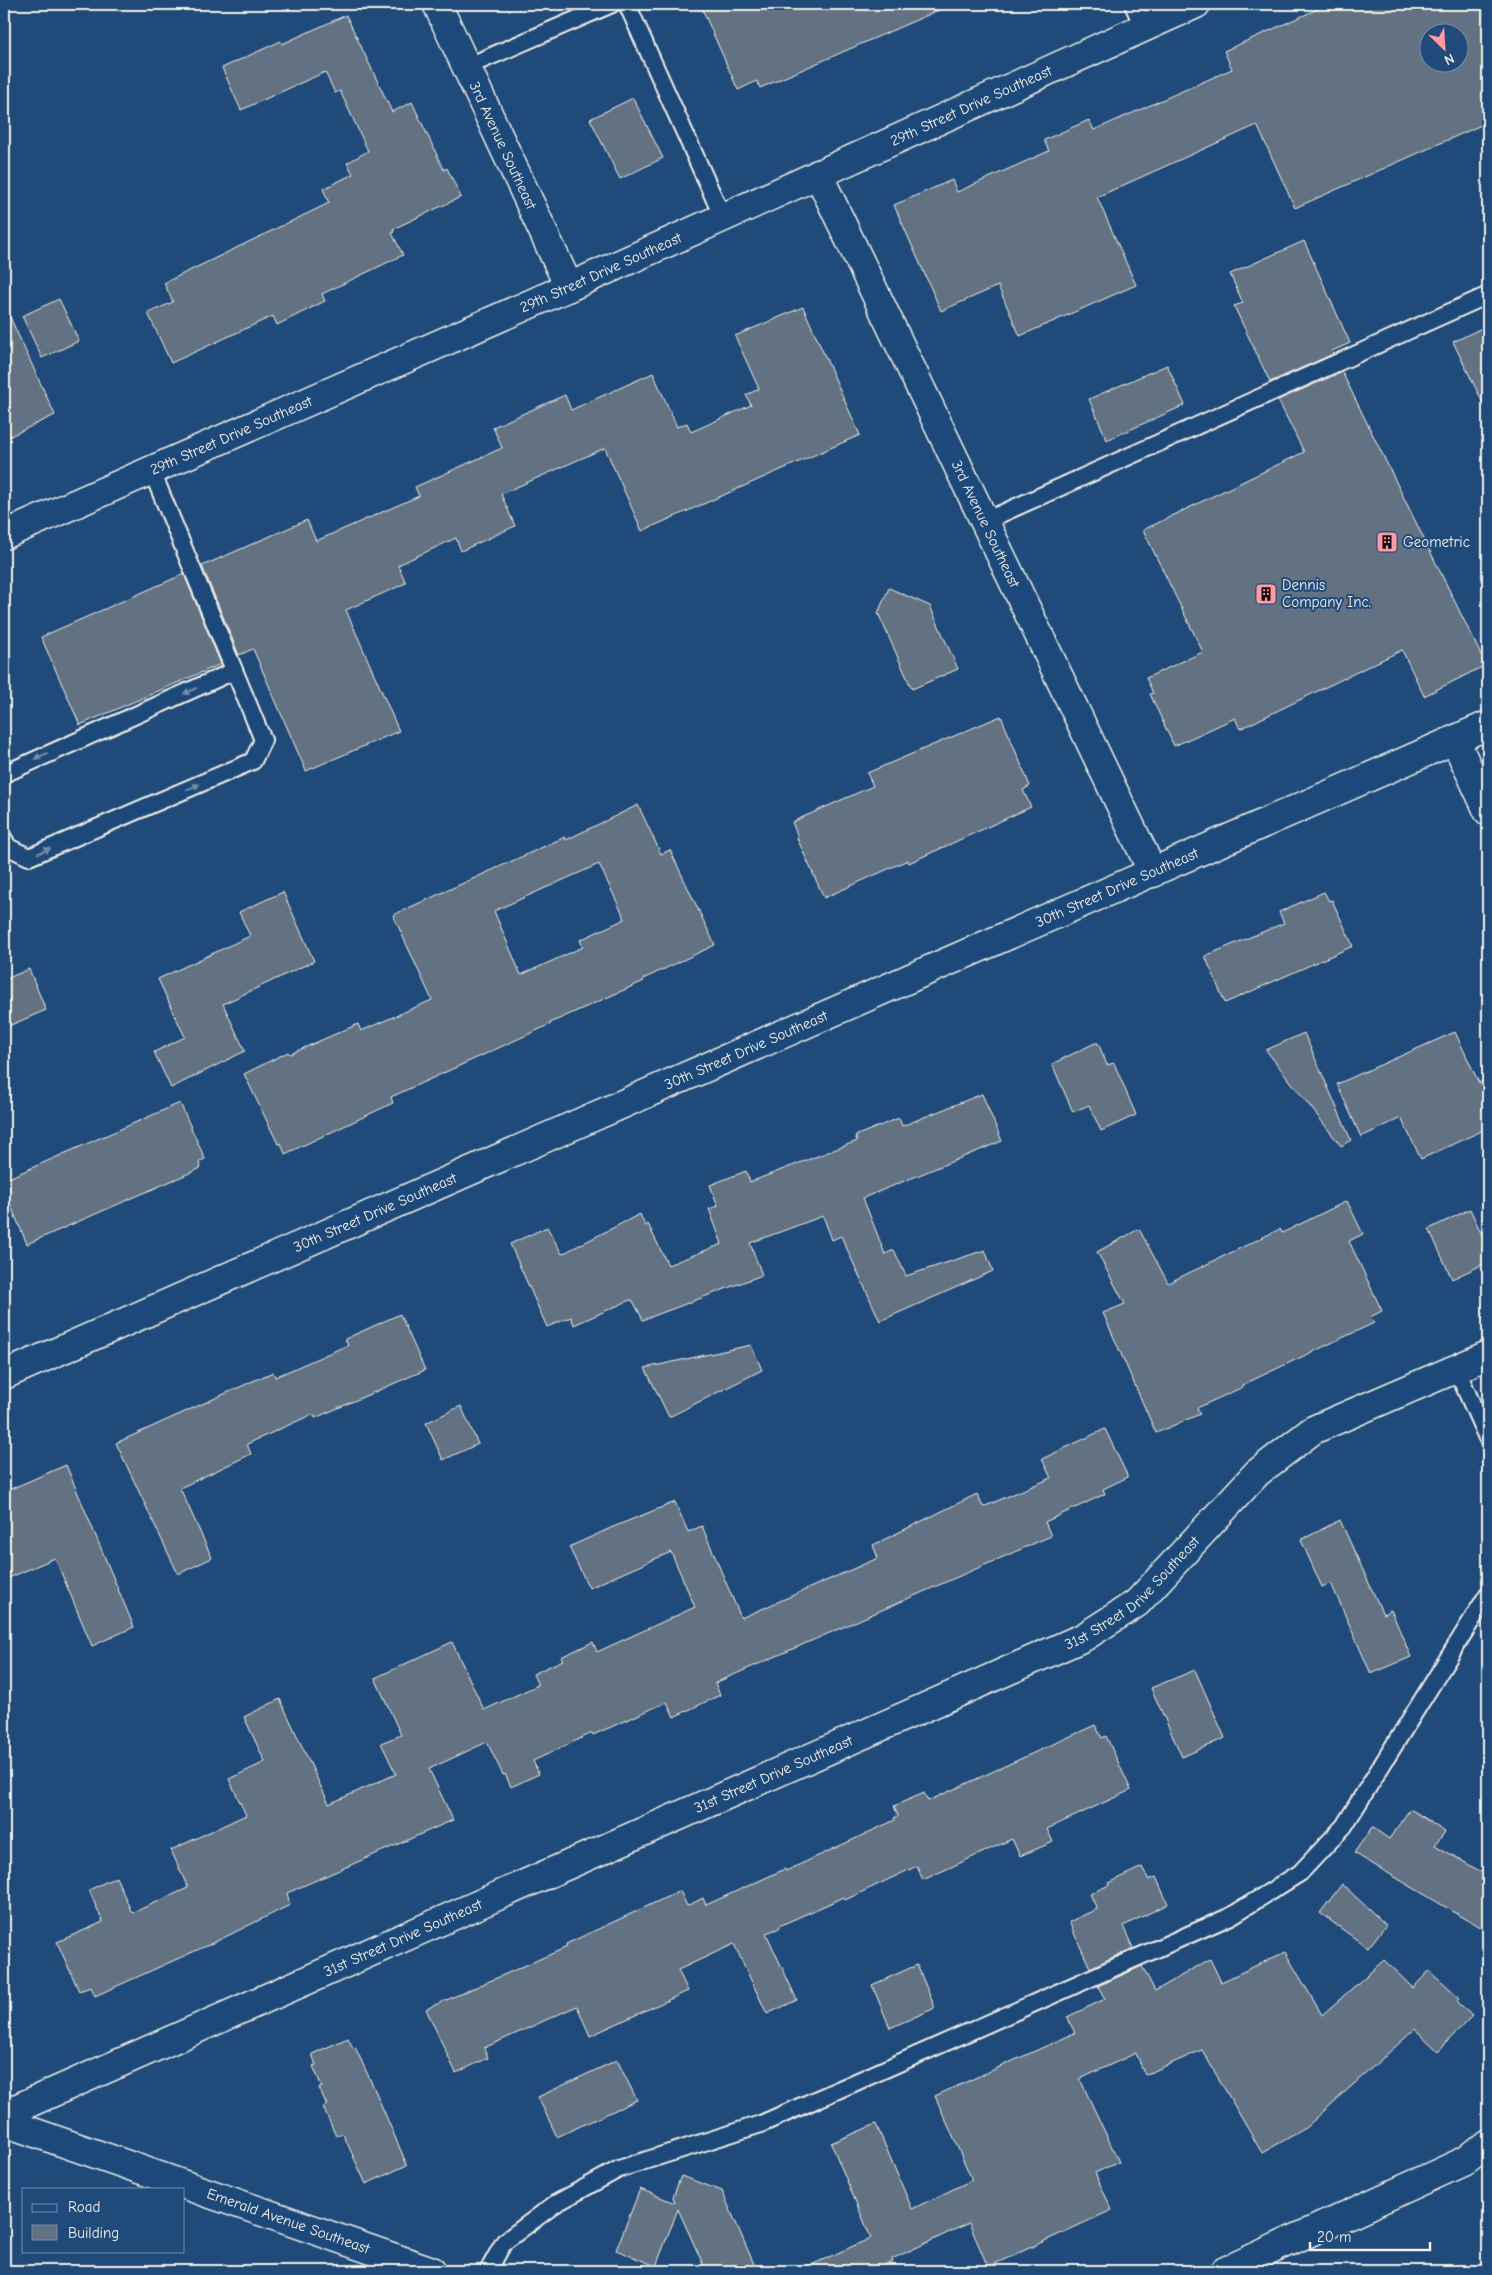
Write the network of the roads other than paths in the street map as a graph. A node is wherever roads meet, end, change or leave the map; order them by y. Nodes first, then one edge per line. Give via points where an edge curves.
1 (437, 4) edge
2 (612, 4) edge
3 (627, 4) edge
4 (1196, 4) edge
5 (1138, 15) edge
6 (466, 67) junction
7 (818, 174) junction
8 (723, 218) junction
9 (569, 287) junction
10 (1488, 295) edge
11 (151, 469) junction
12 (985, 521) junction
13 (4, 535) edge
14 (234, 671) junction
15 (1488, 725) edge
16 (1455, 740) junction
17 (4, 774) edge
18 (1488, 811) edge
19 (4, 839) edge
20 (1153, 873) junction
21 (1488, 1355) edge
22 (1456, 1368) junction
23 (4, 1375) edge
24 (1488, 1440) edge
25 (1488, 1594) edge
26 (4, 2114) edge
27 (4, 2122) edge
28 (1488, 2143) edge
29 (432, 2271) edge
30 (488, 2271) edge
31 (1225, 2271) edge

1 - 6 street, 3rd Avenue Southeast
2 - 6 lane
3 - 8 lane
4 - 5 street, 29th Street Drive Southeast
5 - 7 street, 29th Street Drive Southeast
6 - 9 street, 3rd Avenue Southeast
7 - 8 street, 29th Street Drive Southeast
7 - 12 street, 3rd Avenue Southeast
8 - 9 street, 29th Street Drive Southeast
9 - 11 street, 29th Street Drive Southeast
10 - 12 lane
11 - 13 street, 29th Street Drive Southeast
11 - 14 lane
12 - 20 street, 3rd Avenue Southeast
14 -> 17 lane
19 -> 14 lane via 8,847 29,857 253,761 263,740
15 - 16 street, 30th Street Drive Southeast
16 - 18 street
16 - 20 street, 30th Street Drive Southeast
20 - 23 street, 30th Street Drive Southeast
21 - 22 street, 31st Street Drive Southeast
22 - 24 lane
22 - 26 street, 31st Street Drive Southeast via 1312,1430 1257,1473 1137,1603 1084,1637
25 - 30 lane via 1344,1826 1300,1873 1231,1916 761,2124 618,2169 555,2204 504,2242
27 - 29 street, Emerald Avenue Southeast
28 - 31 street via 1467,2160

